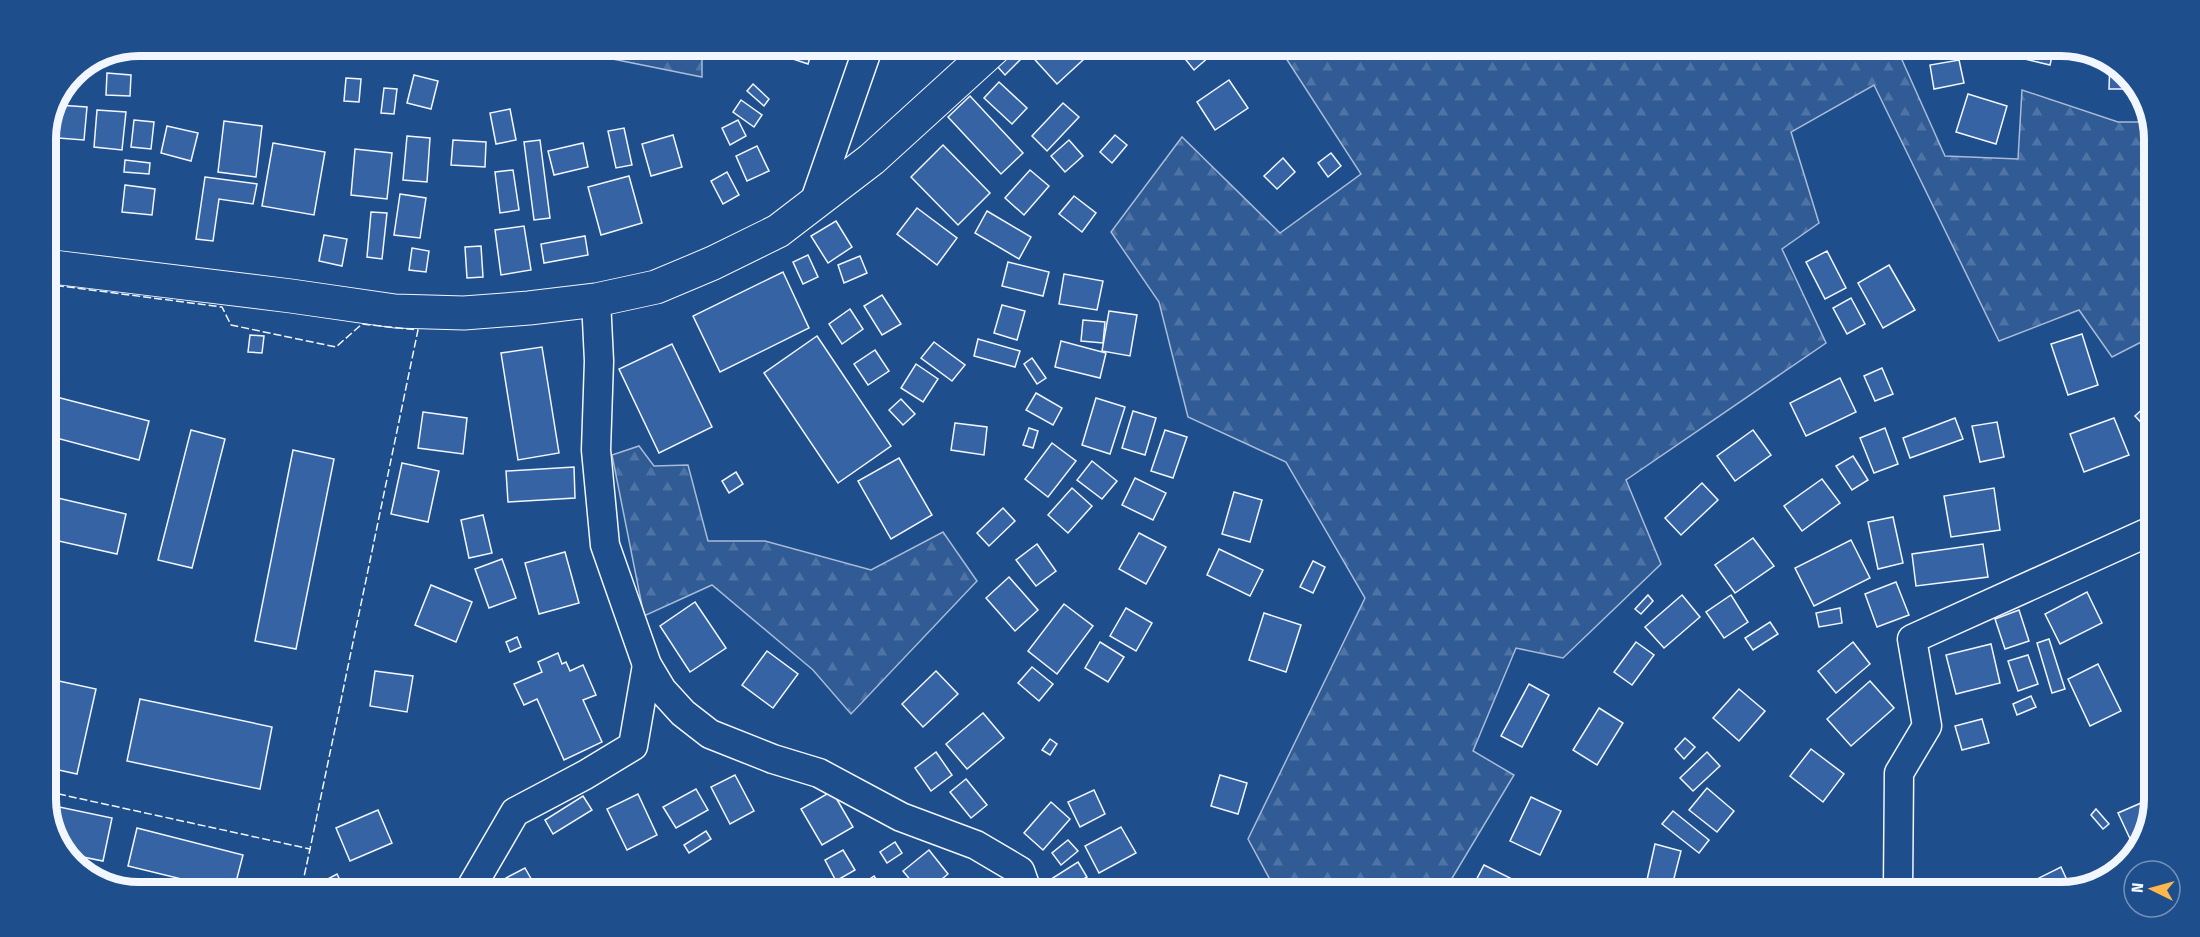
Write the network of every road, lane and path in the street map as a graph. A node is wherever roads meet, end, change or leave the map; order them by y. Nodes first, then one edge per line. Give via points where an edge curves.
1 (865, 56) edge
2 (985, 56) edge
3 (814, 203) junction
4 (56, 267) edge
5 (596, 300) junction
6 (2144, 534) edge
7 (647, 665) junction
8 (475, 881) edge
9 (1024, 881) edge
10 (1898, 881) edge

1 - 3 street
2 - 3 main road via 872,159
3 - 5 main road via 778,231 713,263 656,286
4 - 5 main road via 395,311 464,313
5 - 7 street via 596,450 605,545
6 - 10 street via 1912,639 1927,726 1899,773
7 - 8 street via 633,746 515,812
7 - 9 street via 683,713 710,734 819,773 901,817 976,845 1020,871

